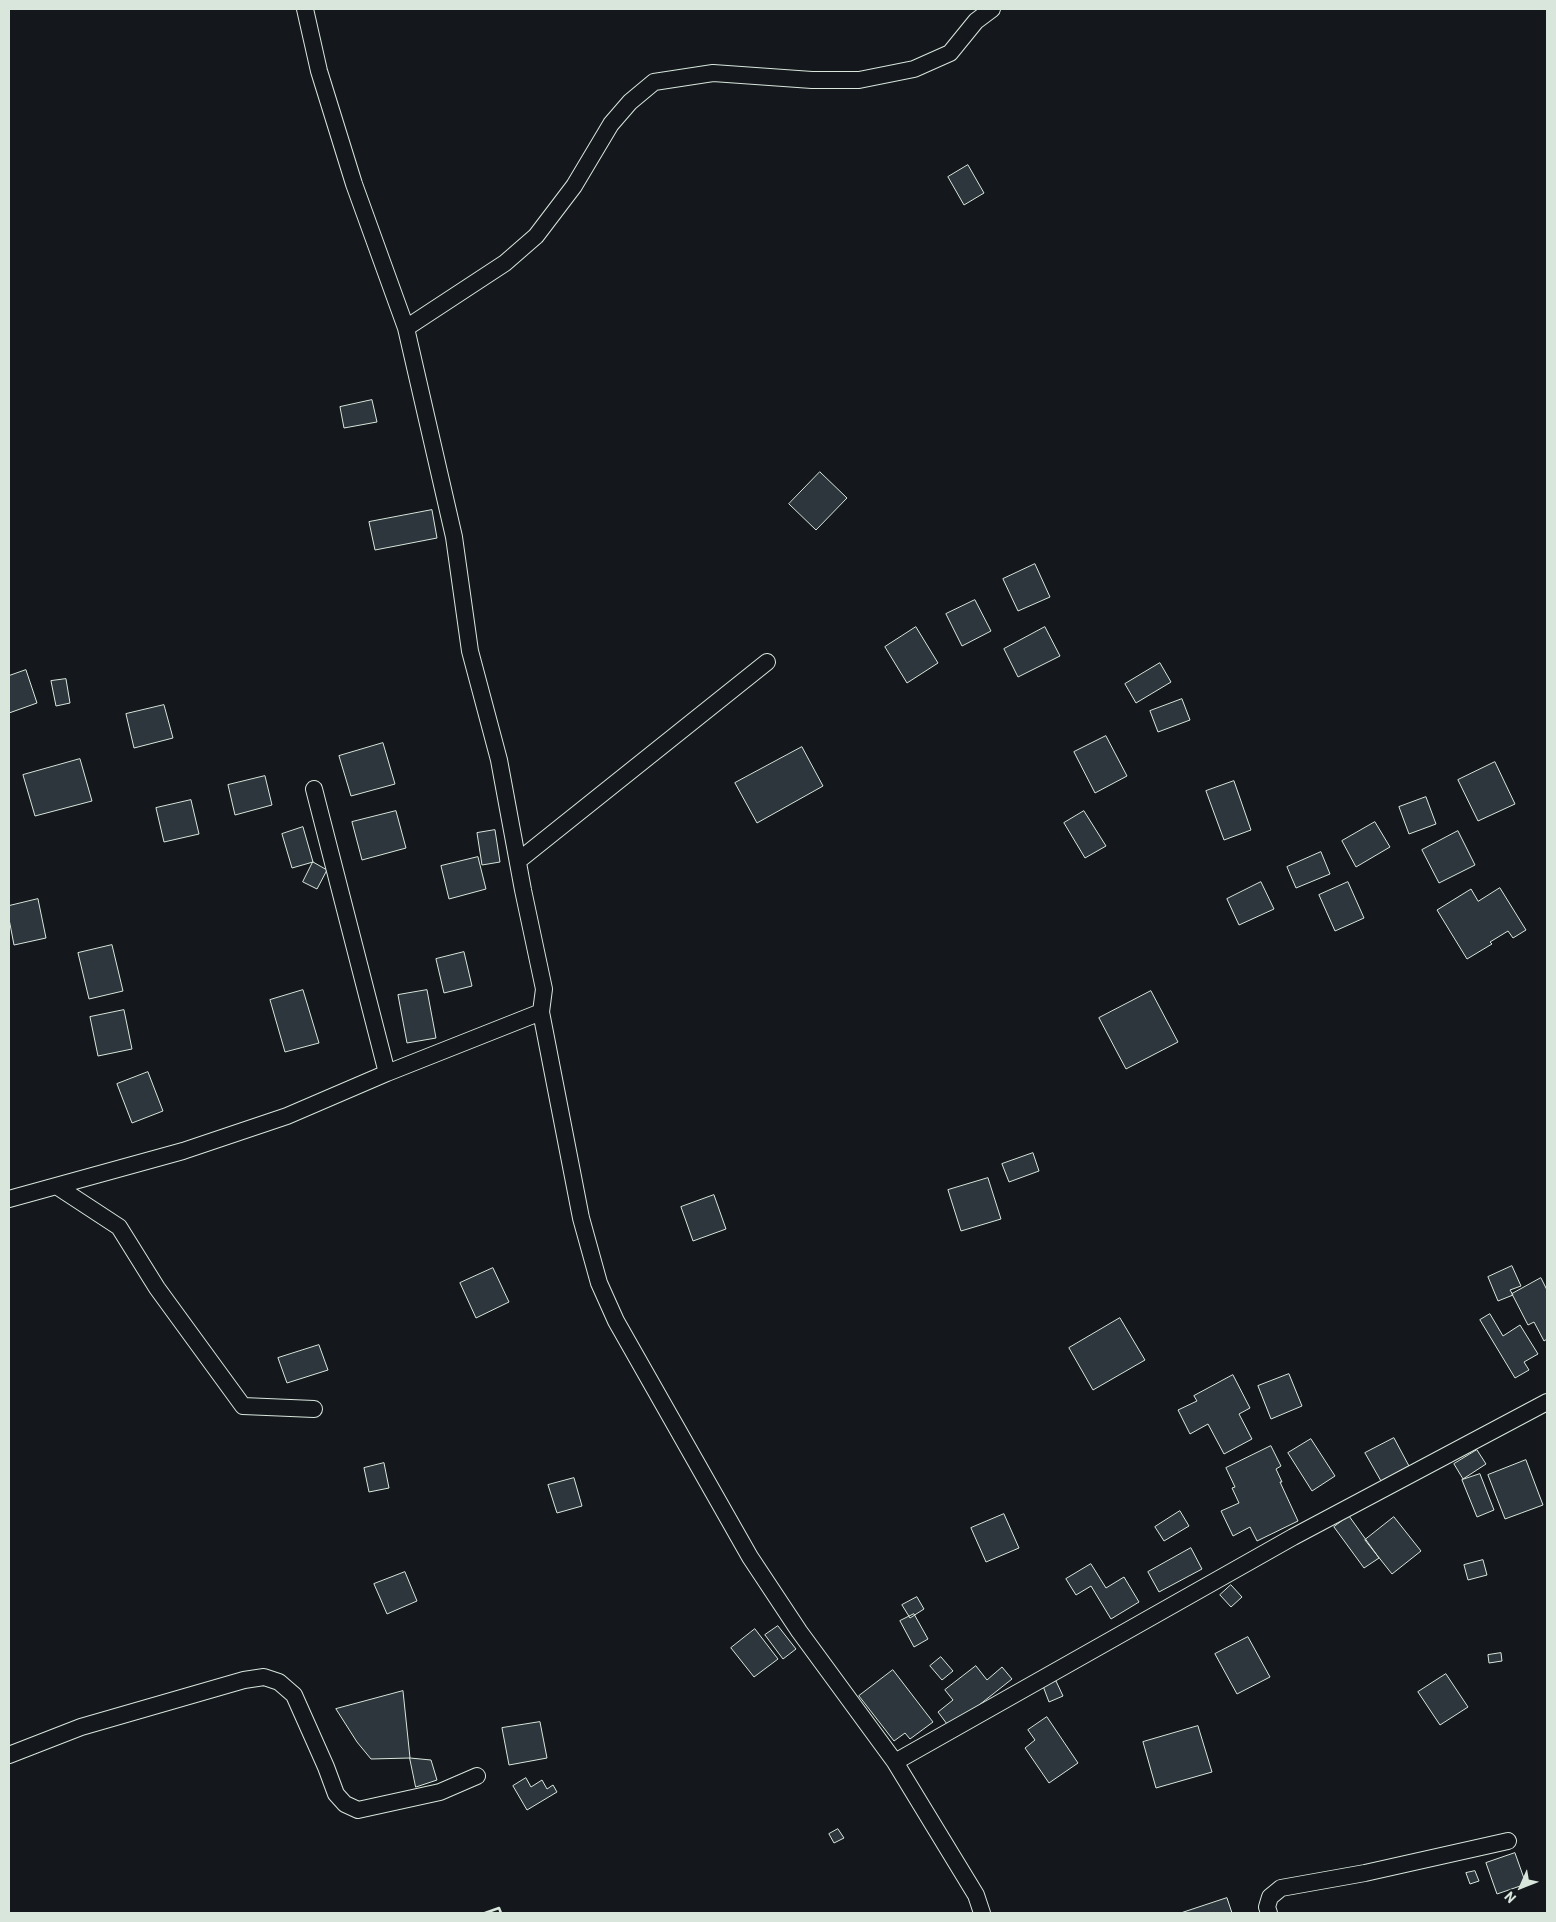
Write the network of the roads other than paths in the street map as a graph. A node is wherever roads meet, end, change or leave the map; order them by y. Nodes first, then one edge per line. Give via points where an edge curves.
1 (305, 9) edge
2 (989, 9) edge
3 (406, 328) junction
4 (767, 662) dead end
5 (314, 789) dead end
6 (518, 861) junction
7 (541, 1012) junction
8 (387, 1073) junction
9 (58, 1187) junction
10 (9, 1199) edge
11 (1547, 1402) edge
12 (314, 1409) dead end
13 (9, 1755) edge
14 (895, 1762) junction
15 (477, 1776) dead end
16 (1508, 1841) dead end
17 (982, 1913) edge
18 (1269, 1913) edge

1 - 3 street via 319,71 354,184
2 - 3 street via 950,53 914,69 859,80 812,80 713,72 654,82 611,124 574,186 536,236 505,263
3 - 6 street via 454,537 470,651 499,760
4 - 6 street
5 - 8 street
6 - 7 street via 544,989
7 - 8 street
7 - 14 street via 581,1218 599,1283 616,1321 750,1557 799,1631
8 - 9 street via 287,1116 183,1152
9 - 10 street
9 - 12 street via 119,1227 156,1288 243,1406
11 - 14 street via 1293,1536
13 - 15 street via 81,1727 244,1680 264,1678 279,1682 294,1695 336,1794 345,1804 358,1810 440,1792
14 - 17 street via 976,1895
16 - 18 street via 1281,1888 1270,1897

